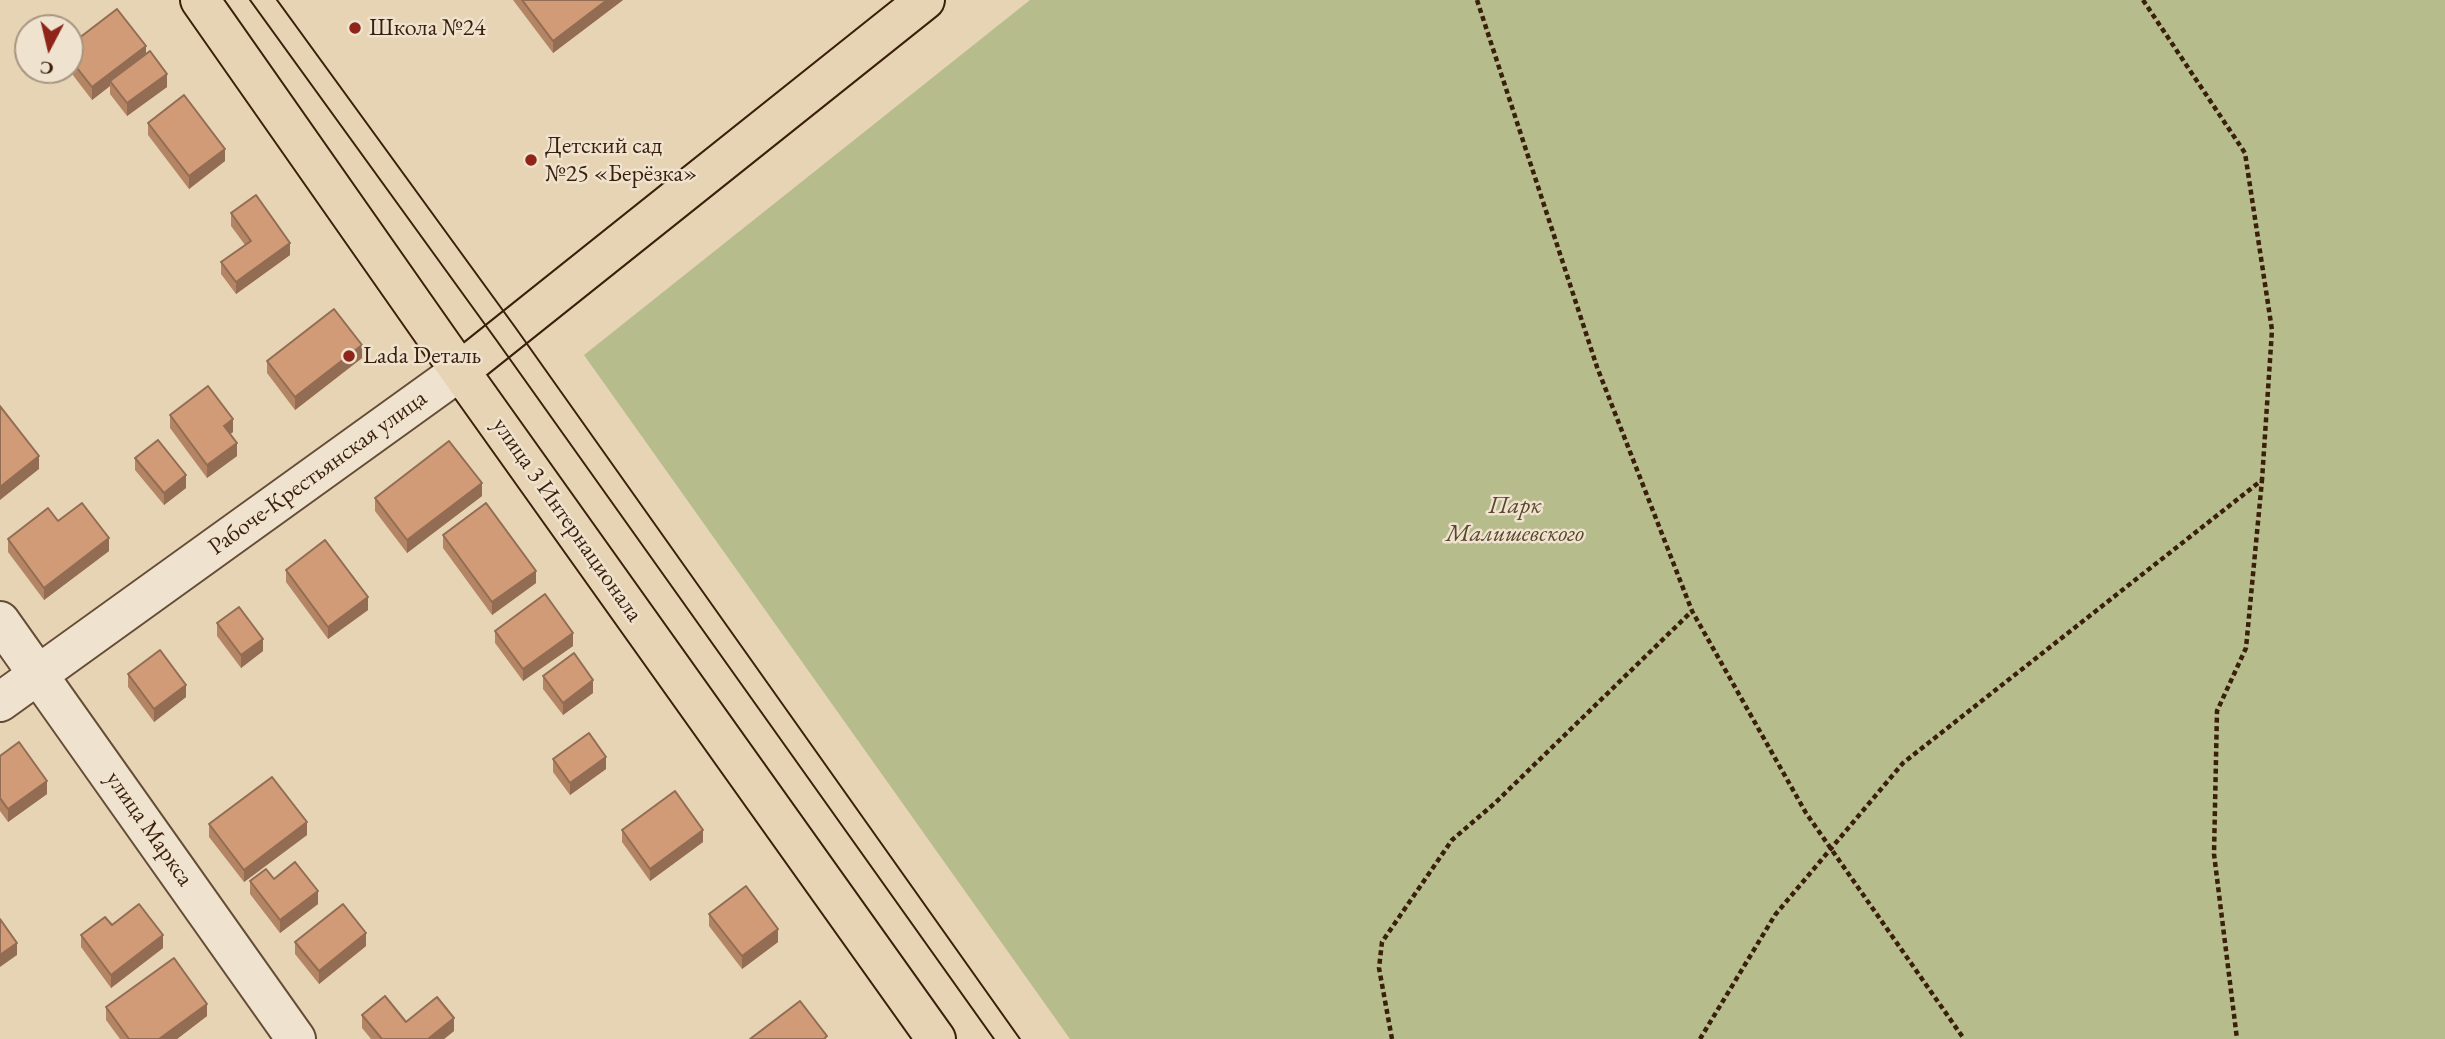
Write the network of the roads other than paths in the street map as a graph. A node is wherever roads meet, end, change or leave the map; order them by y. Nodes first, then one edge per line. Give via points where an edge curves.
1 (201, 0) edge
2 (925, 0) edge
3 (460, 370) junction
4 (0, 621) edge
5 (39, 673) junction
6 (0, 702) edge
7 (930, 1037) edge
8 (296, 1039) edge

1 - 3 main road, улица 3 Интернационала
2 - 3 main road, Рабоче-Крестьянская улица
3 - 5 street, Рабоче-Крестьянская улица
3 - 7 main road, улица 3 Интернационала
4 - 5 street, улица Маркса
5 - 6 street, Рабоче-Крестьянская улица
5 - 8 street, улица Маркса

